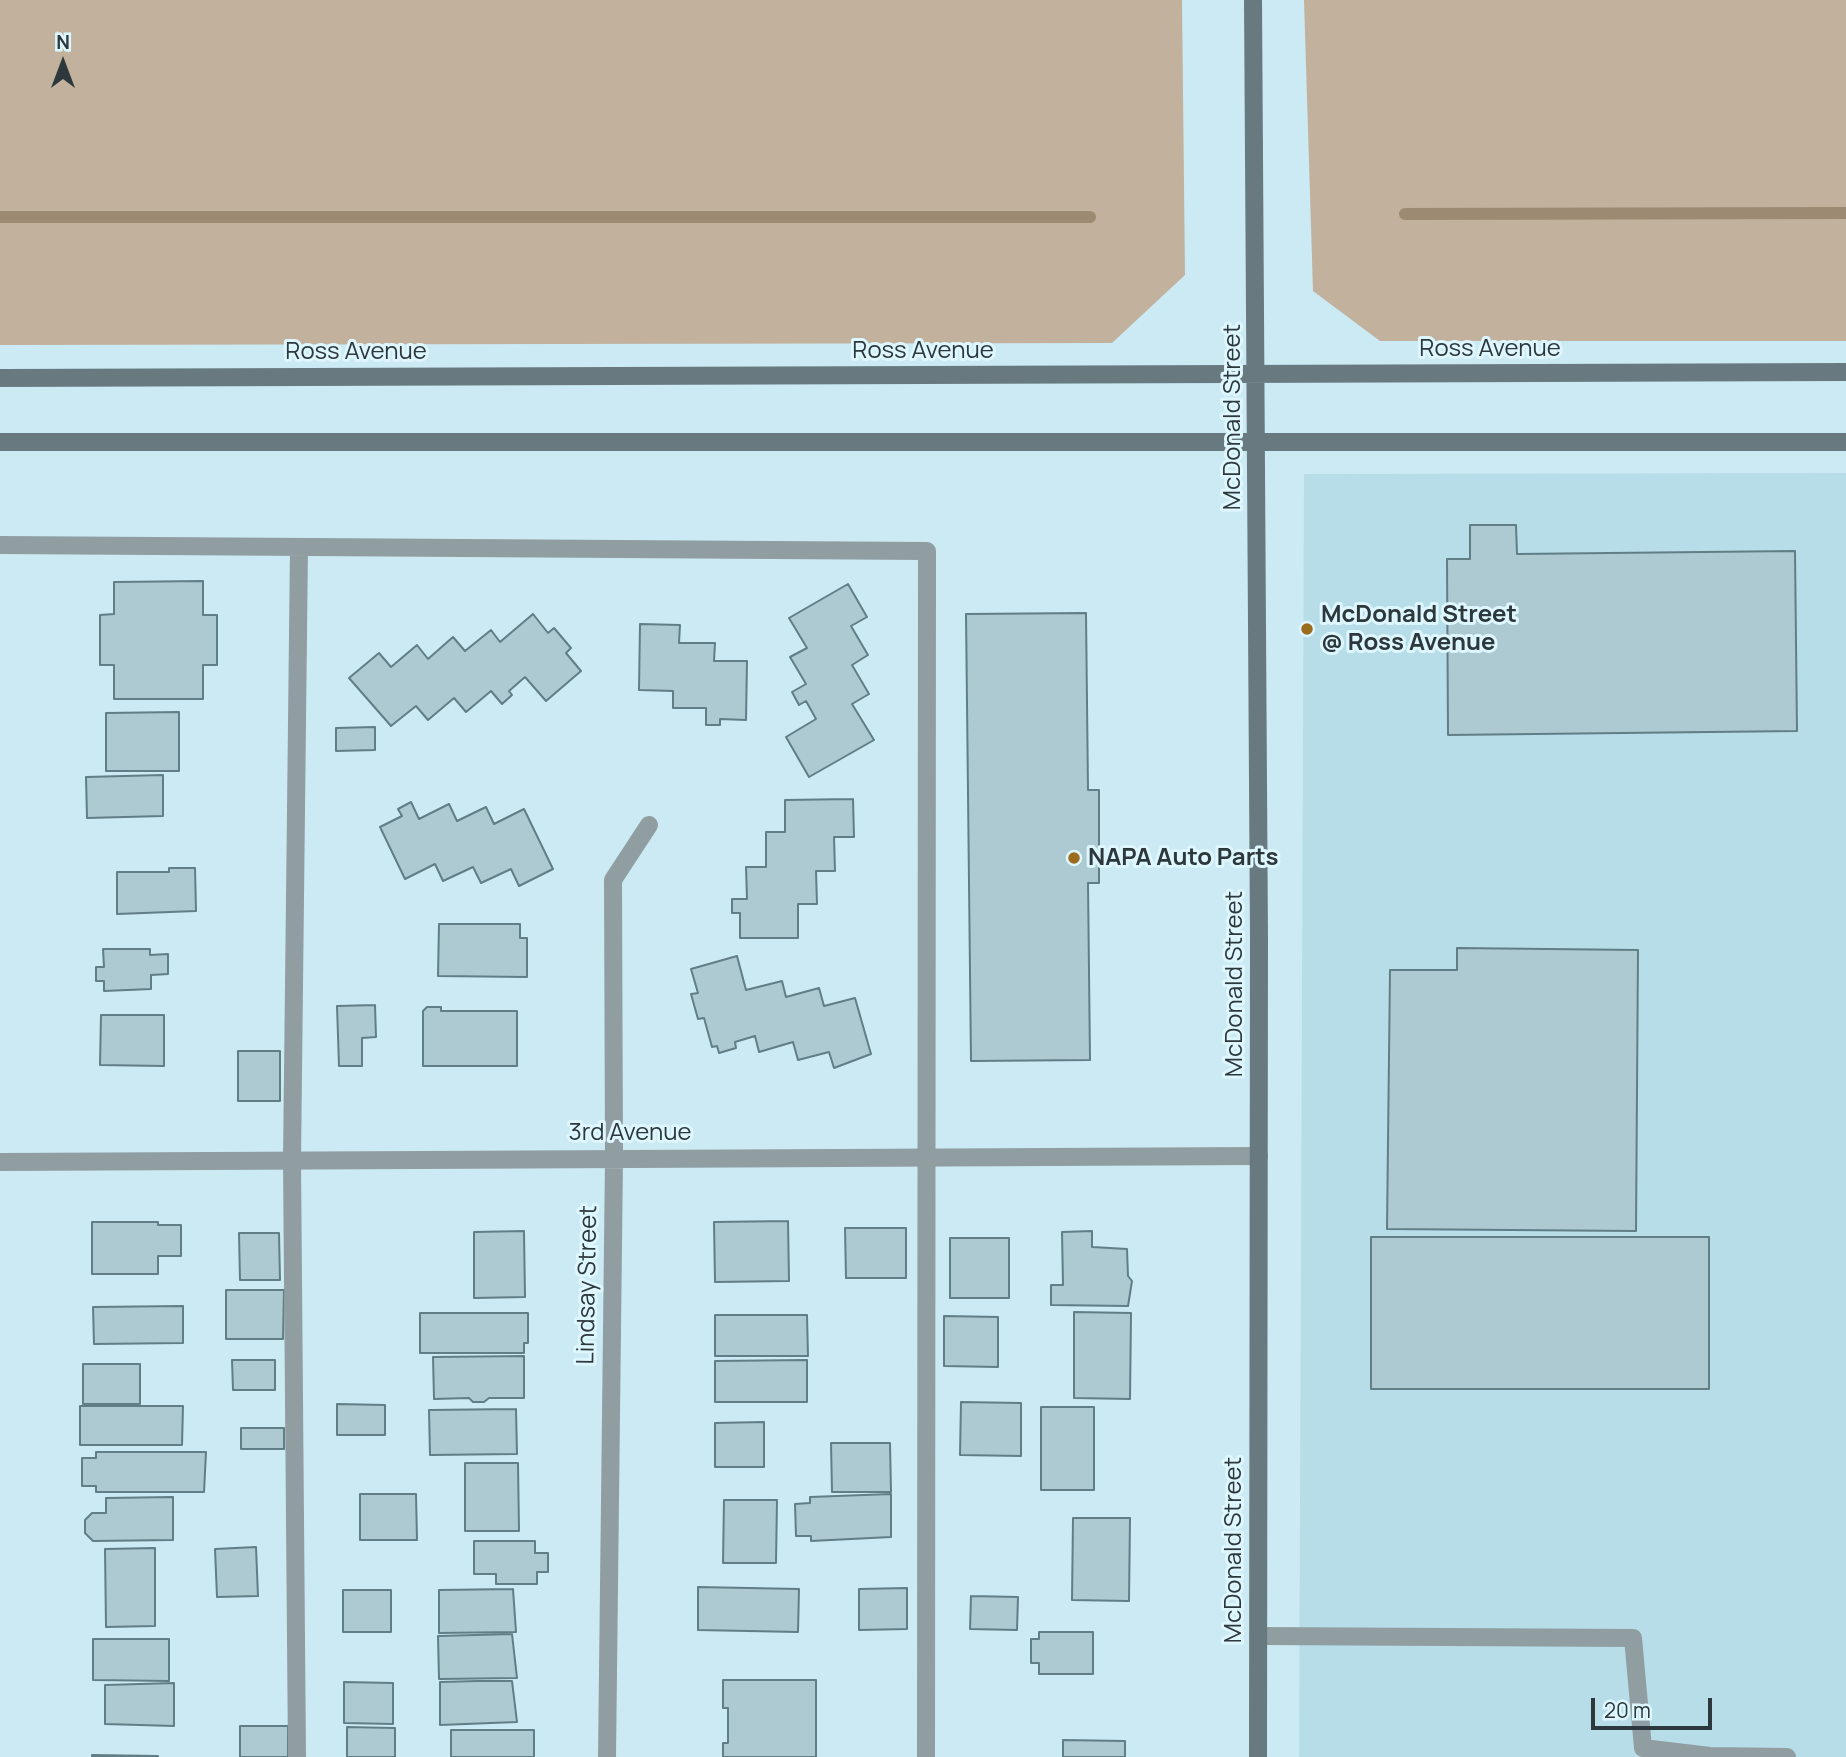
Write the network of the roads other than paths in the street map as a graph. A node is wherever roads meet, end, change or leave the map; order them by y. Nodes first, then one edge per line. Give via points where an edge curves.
1 (1253, 0) edge
2 (1846, 372) edge
3 (1257, 375) junction
4 (0, 378) edge
5 (0, 442) edge
6 (1846, 442) edge
7 (1257, 443) junction
8 (0, 545) edge
9 (299, 547) junction
10 (649, 825) dead end
11 (928, 1156) junction
12 (1259, 1156) junction
13 (614, 1158) junction
14 (292, 1160) junction
15 (0, 1161) edge
16 (1259, 1636) junction
17 (1710, 1756) edge
18 (297, 1757) edge
19 (607, 1757) edge
20 (926, 1757) edge
21 (1258, 1757) edge
22 (1787, 1757) edge

1 - 3 main road, McDonald Street
2 - 3 main road, Ross Avenue
3 - 4 main road, Ross Avenue
3 - 7 main road, McDonald Street
5 - 7 main road
6 - 7 main road
7 - 12 main road, McDonald Street
8 - 9 street
9 - 11 street via 927,551
9 - 14 street
10 - 13 street, Lindsay Street via 613,880
11 - 12 street, 3rd Avenue
11 - 13 street, 3rd Avenue
11 - 20 street
12 - 16 main road, McDonald Street
13 - 14 street, 3rd Avenue
13 - 19 street, Lindsay Street
14 - 15 street, 3rd Avenue
14 - 18 street
16 - 17 street via 1633,1639 1643,1748
16 - 21 main road, McDonald Street
17 - 22 street

